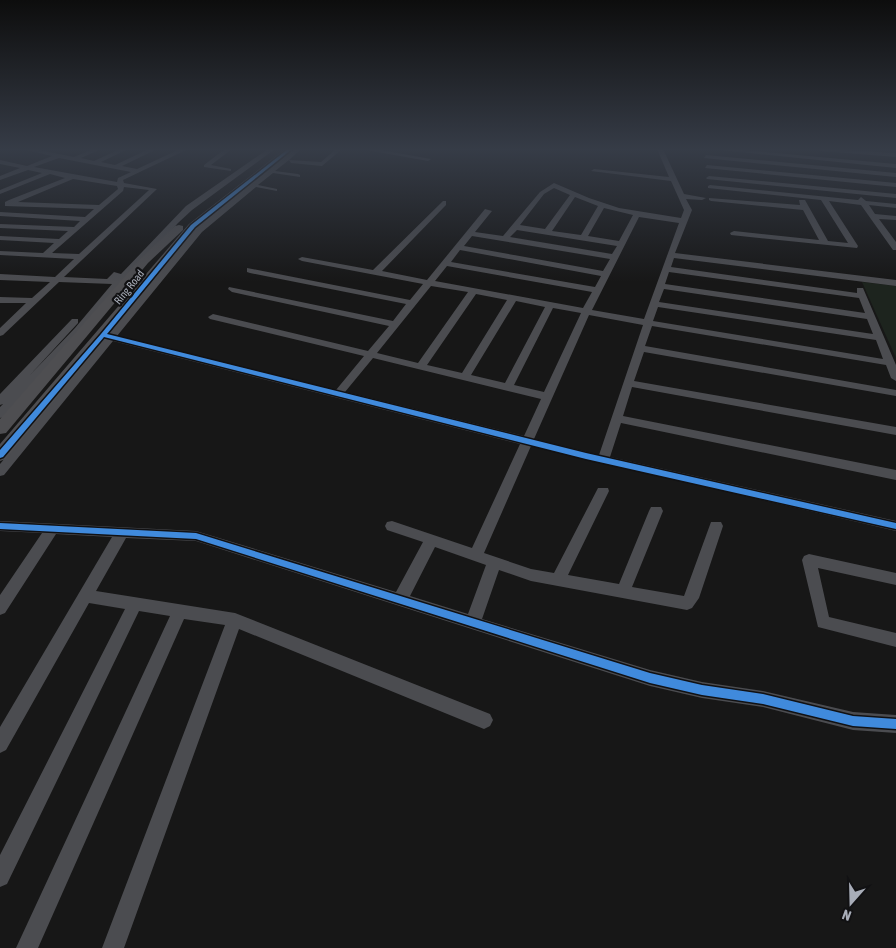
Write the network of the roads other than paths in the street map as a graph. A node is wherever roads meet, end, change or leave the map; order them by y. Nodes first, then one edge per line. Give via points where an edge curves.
1 (34, 193) edge
2 (117, 193) edge
3 (149, 193) edge
4 (198, 193) edge
5 (210, 193) edge
6 (219, 193) edge
7 (238, 193) edge
8 (243, 193) edge
9 (251, 193) edge
10 (542, 193) edge
11 (680, 193) edge
12 (713, 193) edge
13 (718, 193) edge
14 (857, 193) edge
15 (868, 193) edge
16 (574, 194) joint
17 (681, 196) junction
18 (799, 196) junction
19 (896, 196) edge
20 (702, 198) dead end
21 (824, 199) junction
22 (243, 200) dead end
23 (442, 203) dead end
24 (864, 203) junction
25 (8, 204) junction
26 (602, 206) junction
27 (896, 206) edge
28 (0, 207) edge
29 (100, 208) junction
30 (805, 208) junction
31 (488, 210) dead end
32 (0, 214) edge
33 (636, 216) junction
34 (872, 216) junction
35 (896, 218) edge
36 (88, 219) junction
37 (683, 221) junction
38 (0, 226) edge
39 (515, 227) junction
40 (882, 228) junction
41 (75, 229) junction
42 (896, 230) edge
43 (547, 232) junction
44 (469, 233) junction
45 (734, 234) dead end
46 (0, 238) edge
47 (583, 238) junction
48 (505, 239) junction
49 (61, 241) junction
50 (825, 243) junction
51 (895, 243) edge
52 (621, 244) junction
53 (457, 247) junction
54 (0, 253) edge
55 (45, 255) junction
56 (671, 255) junction
57 (81, 257) junction
58 (614, 257) junction
59 (302, 259) dead end
60 (445, 263) junction
61 (666, 269) junction
62 (250, 270) dead end
63 (376, 273) junction
64 (606, 274) junction
65 (0, 277) edge
66 (854, 278) junction
67 (58, 279) junction
68 (429, 283) junction
69 (896, 283) edge
70 (660, 286) junction
71 (232, 289) dead end
72 (597, 290) junction
73 (474, 291) junction
74 (862, 296) junction
75 (513, 298) junction
76 (0, 300) edge
77 (34, 302) junction
78 (412, 302) junction
79 (654, 304) junction
80 (550, 305) junction
81 (87, 308) dead end
82 (586, 312) junction
83 (214, 317) dead end
84 (871, 317) junction
85 (0, 320) edge
86 (13, 321) junction
87 (648, 323) junction
88 (395, 324) junction
89 (0, 333) edge
90 (108, 336) junction
91 (880, 338) junction
92 (640, 348) junction
93 (370, 354) junction
94 (890, 364) junction
95 (421, 366) junction
96 (465, 377) junction
97 (896, 378) edge
98 (628, 383) junction
99 (508, 388) junction
100 (896, 393) edge
101 (337, 395) junction
102 (549, 397) junction
103 (0, 401) edge
104 (0, 414) edge
105 (616, 418) junction
106 (0, 429) edge
107 (896, 431) edge
108 (529, 442) junction
109 (0, 454) edge
110 (603, 460) junction
111 (0, 472) edge
112 (896, 475) edge
113 (603, 491) dead end
114 (656, 511) dead end
115 (0, 526) edge
116 (392, 526) dead end
117 (716, 526) dead end
118 (896, 526) edge
119 (52, 528) junction
120 (122, 532) junction
121 (431, 540) junction
122 (476, 555) junction
123 (494, 562) junction
124 (896, 579) edge
125 (558, 580) junction
126 (623, 592) junction
127 (86, 596) junction
128 (400, 600) junction
129 (135, 604) junction
130 (0, 608) edge
131 (180, 611) junction
132 (235, 620) junction
133 (473, 623) junction
134 (896, 640) edge
135 (484, 720) dead end
136 (896, 724) edge
137 (0, 744) edge
138 (0, 877) edge
139 (27, 948) edge
140 (113, 948) edge

1 - 25 street
2 - 29 street
3 - 57 street
4 - 67 street via 109,282
5 - 104 street via 189,208 154,243
6 - 106 highway, Ring Road via 200,207 144,262
7 - 90 highway, Ring Road via 193,226
8 - 90 street via 209,220
9 - 22 street
10 - 39 street
11 - 17 street
12 - 30 street
13 - 18 street
14 - 24 street
15 - 19 street
16 - 26 street
16 - 43 street
17 - 20 street
17 - 37 street via 688,210
18 - 21 street
18 - 30 street
21 - 24 street
21 - 50 street via 854,246
23 - 63 street
24 - 27 street
24 - 34 street
25 - 28 street
25 - 29 street
26 - 33 street
26 - 47 street
29 - 36 street
30 - 50 street
31 - 44 street
32 - 36 street
33 - 37 street
33 - 52 street
34 - 35 street
34 - 40 street
36 - 41 street
37 - 56 street
38 - 41 street
39 - 43 street
39 - 48 street
40 - 42 street
40 - 51 street
41 - 49 street
43 - 47 street
44 - 48 street
44 - 53 street
45 - 50 street
46 - 49 street
47 - 52 street
48 - 58 street
49 - 55 street
52 - 58 street
53 - 60 street
53 - 64 street
54 - 55 street
55 - 57 street
56 - 61 street
56 - 66 street
57 - 67 street
58 - 64 street
59 - 63 street
60 - 68 street
60 - 72 street
61 - 70 street
61 - 74 street
62 - 78 street
63 - 68 street
64 - 72 street
65 - 67 street
66 - 69 street
66 - 74 street
67 - 77 street
68 - 73 street
68 - 78 street
70 - 79 street
70 - 84 street
71 - 88 street
72 - 82 street
73 - 75 street
73 - 95 street
74 - 84 street
75 - 80 street
75 - 96 street
76 - 77 street
77 - 86 street
78 - 88 street
79 - 87 street
79 - 91 street
80 - 82 street
80 - 99 street
81 - 103 street
82 - 87 street
82 - 102 street
83 - 93 street
84 - 91 street
85 - 86 street
86 - 89 street
87 - 92 street
87 - 94 street
88 - 93 street
90 - 101 street
90 - 109 highway, Ring Road
90 - 111 street
91 - 94 street
92 - 98 street
92 - 100 street
93 - 95 street
93 - 101 street
94 - 97 street
95 - 96 street
96 - 99 street
98 - 105 street
98 - 107 street
99 - 102 street
101 - 108 street
102 - 108 street
105 - 110 street
105 - 112 street
108 - 110 street
108 - 122 street
110 - 118 street
113 - 125 street
114 - 126 street
115 - 119 street
116 - 121 street
117 - 126 street via 692,598 687,603
119 - 120 street
119 - 130 street
120 - 127 street
120 - 128 street via 196,536
121 - 122 street
121 - 128 street
122 - 123 street
123 - 125 street via 531,576
123 - 133 street
124 - 134 street via 809,560 824,622
125 - 126 street
127 - 129 street
127 - 137 street
128 - 133 street
129 - 131 street
129 - 138 street
131 - 132 street
131 - 139 street
132 - 135 street
132 - 140 street
133 - 136 street via 650,678 771,701 853,721

